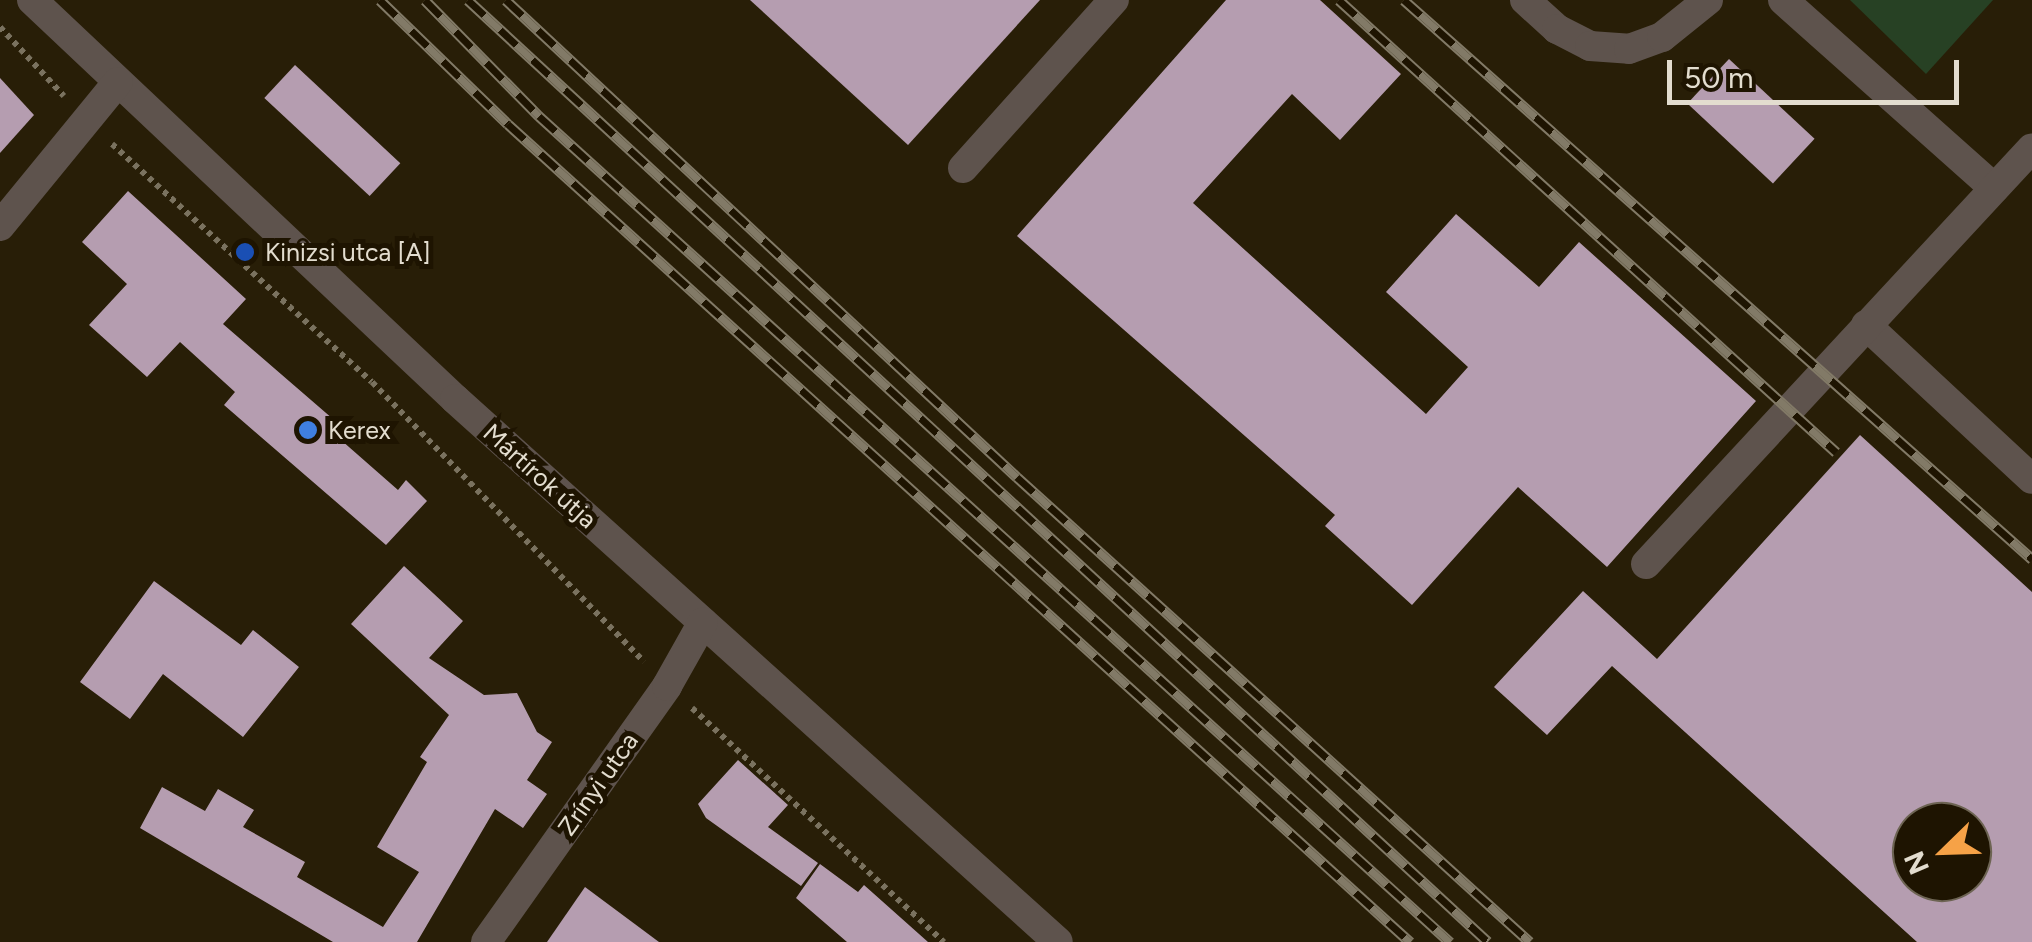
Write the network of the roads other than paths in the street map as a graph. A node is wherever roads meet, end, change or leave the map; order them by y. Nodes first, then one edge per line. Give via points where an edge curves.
1 (32, 0) edge
2 (1114, 0) edge
3 (1525, 0) edge
4 (1708, 0) edge
5 (1783, 0) edge
6 (118, 82) junction
7 (2032, 148) edge
8 (962, 168) dead end
9 (1994, 188) junction
10 (0, 226) edge
11 (1866, 325) junction
12 (2032, 479) edge
13 (1646, 564) dead end
14 (703, 622) junction
15 (486, 942) edge
16 (1058, 942) edge

1 - 6 street, Mártírok útja
2 - 8 street
3 - 4 street via 1556,29 1590,46 1629,49 1662,37
5 - 9 street
6 - 10 street
6 - 14 street, Mártírok útja
7 - 9 street
9 - 11 street
11 - 12 street
11 - 13 street
14 - 15 street, Zrínyi utca via 667,686
14 - 16 street, Mártírok útja

